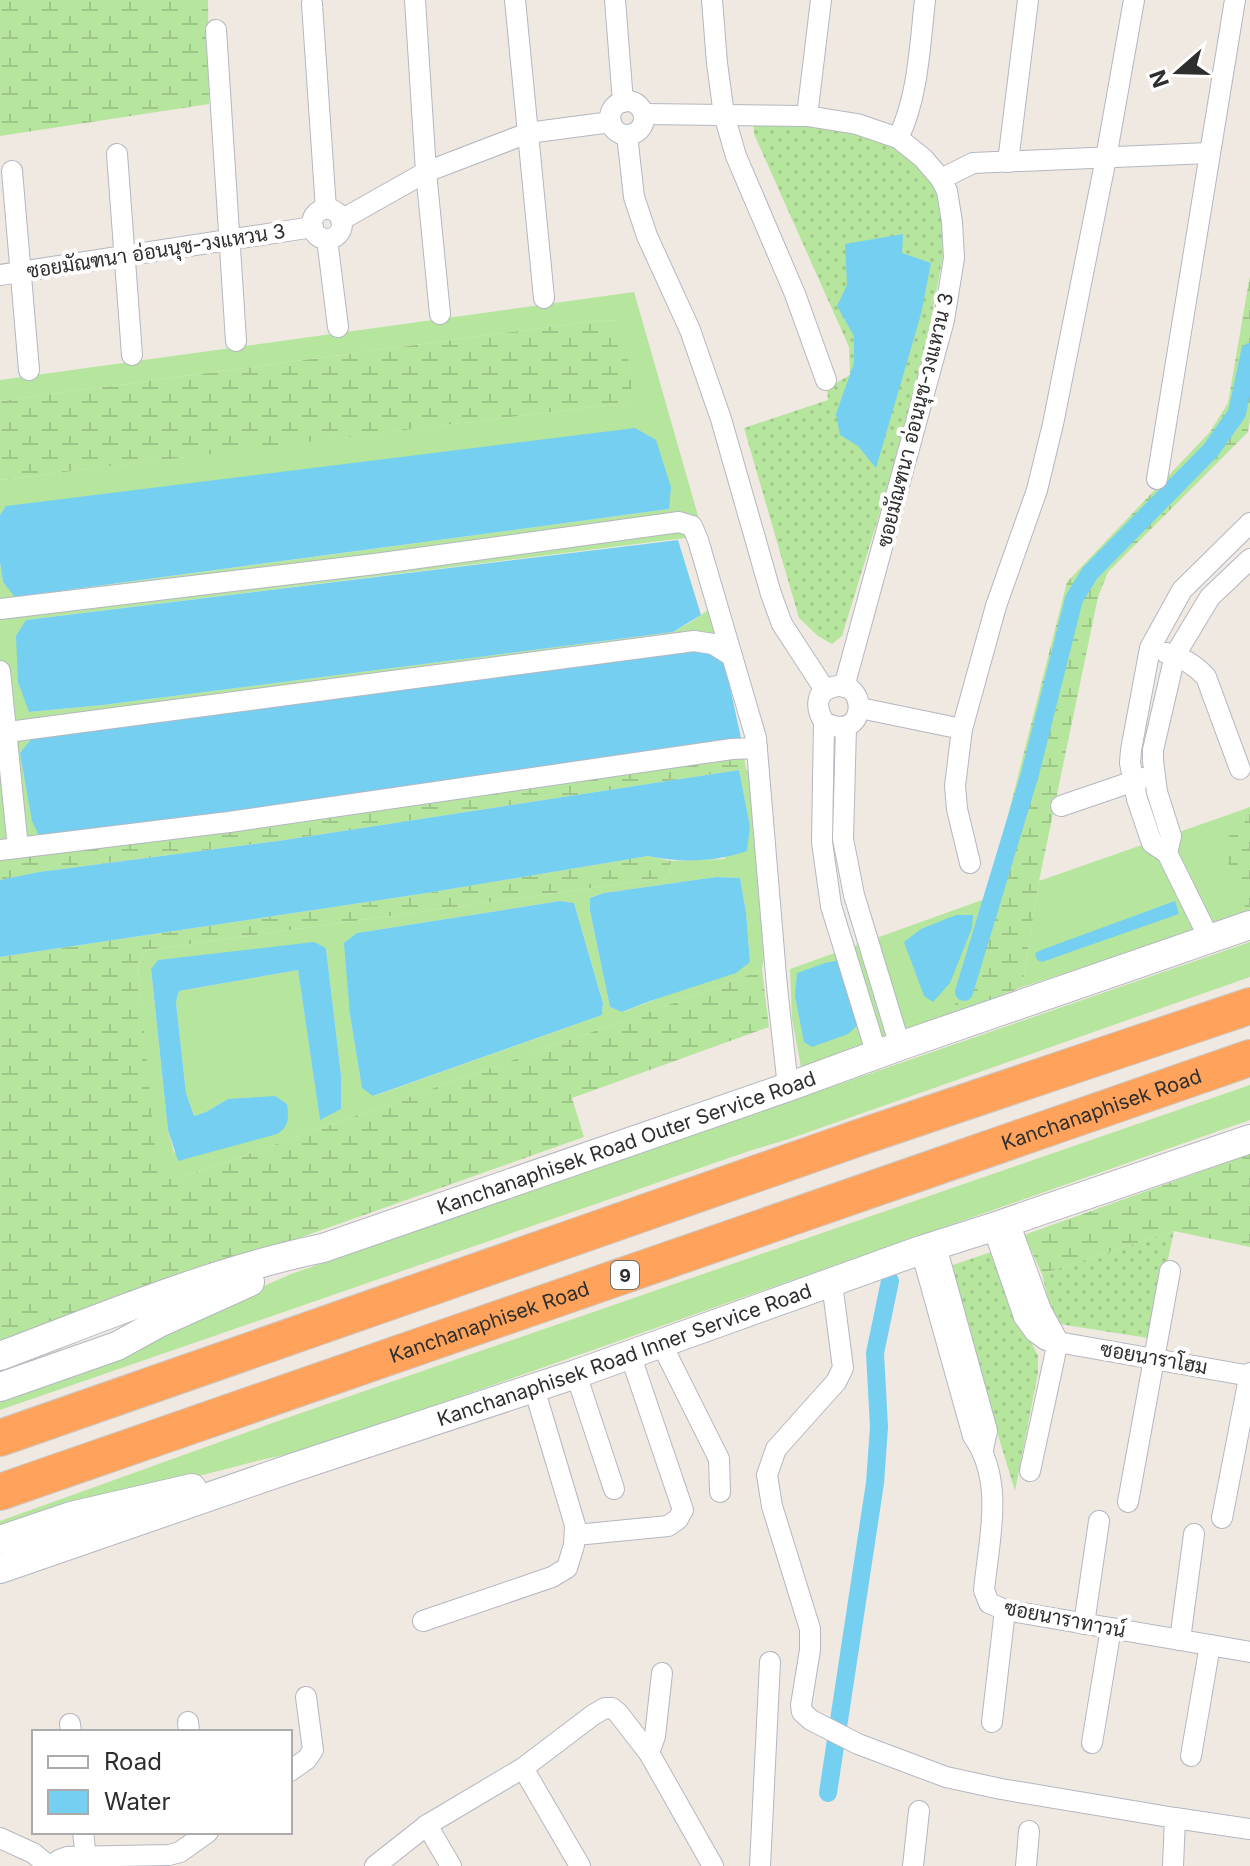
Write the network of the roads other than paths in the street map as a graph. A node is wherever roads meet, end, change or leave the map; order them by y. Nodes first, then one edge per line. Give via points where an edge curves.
1 (415, 0) edge
2 (515, 0) edge
3 (615, 0) edge
4 (712, 0) edge
5 (821, 0) edge
6 (925, 0) edge
7 (1028, 0) edge
8 (1134, 0) edge
9 (1235, 0) edge
10 (312, 4) dead end
11 (216, 30) dead end
12 (623, 102) junction
13 (644, 114) junction
14 (724, 115) junction
15 (807, 116) junction
16 (619, 129) junction
17 (528, 133) junction
18 (898, 138) junction
19 (1209, 153) junction
20 (117, 154) dead end
21 (1106, 158) junction
22 (1008, 162) junction
23 (12, 171) dead end
24 (426, 172) junction
25 (941, 179) junction
26 (334, 214) junction
27 (320, 233) junction
28 (229, 240) junction
29 (124, 257) junction
30 (21, 273) junction
31 (0, 275) edge
32 (544, 298) dead end
33 (440, 314) dead end
34 (338, 327) dead end
35 (236, 341) dead end
36 (132, 355) dead end
37 (29, 370) dead end
38 (826, 380) dead end
39 (1157, 479) dead end
40 (1250, 523) edge
41 (1250, 559) edge
42 (0, 609) edge
43 (1150, 648) junction
44 (1175, 655) junction
45 (732, 656) junction
46 (0, 671) edge
47 (834, 688) junction
48 (860, 708) junction
49 (824, 722) junction
50 (846, 727) junction
51 (962, 729) junction
52 (3, 732) edge
53 (757, 748) junction
54 (1240, 769) dead end
55 (1154, 775) junction
56 (1133, 781) junction
57 (1061, 806) dead end
58 (9, 849) edge
59 (1167, 853) junction
60 (970, 863) dead end
61 (1250, 925) edge
62 (1209, 938) junction
63 (1250, 1006) edge
64 (888, 1051) junction
65 (1250, 1058) edge
66 (788, 1087) junction
67 (1250, 1139) edge
68 (1001, 1225) junction
69 (323, 1248) junction
70 (929, 1248) junction
71 (1170, 1271) dead end
72 (832, 1283) junction
73 (105, 1316) junction
74 (1058, 1341) junction
75 (661, 1343) junction
76 (117, 1346) junction
77 (630, 1354) junction
78 (0, 1356) edge
79 (1154, 1358) junction
80 (576, 1374) junction
81 (1250, 1375) edge
82 (0, 1387) edge
83 (534, 1388) junction
84 (0, 1438) edge
85 (295, 1467) junction
86 (1030, 1471) dead end
87 (614, 1489) dead end
88 (0, 1492) edge
89 (720, 1492) dead end
90 (1128, 1502) dead end
91 (1222, 1518) dead end
92 (1099, 1521) dead end
93 (1194, 1534) dead end
94 (576, 1535) junction
95 (0, 1540) edge
96 (0, 1569) edge
97 (1005, 1610) junction
98 (423, 1621) dead end
99 (1084, 1624) junction
100 (1111, 1628) junction
101 (1180, 1640) junction
102 (1210, 1645) junction
103 (1250, 1652) edge
104 (770, 1662) dead end
105 (662, 1673) dead end
106 (306, 1697) dead end
107 (992, 1722) dead end
108 (1092, 1743) dead end
109 (649, 1753) junction
110 (1191, 1756) dead end
111 (523, 1768) junction
112 (292, 1770) edge
113 (919, 1811) dead end
114 (1175, 1818) junction
115 (427, 1825) junction
116 (1250, 1829) edge
117 (1029, 1831) dead end
118 (83, 1834) edge
119 (204, 1834) edge
120 (0, 1838) edge
121 (86, 1858) junction
122 (51, 1866) edge
123 (375, 1866) edge
124 (451, 1866) edge
125 (580, 1866) edge
126 (713, 1866) edge
127 (760, 1866) edge
128 (913, 1866) edge
129 (1026, 1866) edge
130 (1173, 1866) edge

1 - 24 street
2 - 17 street
3 - 12 street
4 - 14 street
5 - 15 street
6 - 18 street via 907,121
7 - 22 street
8 - 21 street
9 - 19 street
10 - 26 street
11 - 28 street
12 - 13 street via 638,105
12 - 16 street via 613,109
13 - 14 street, ซอยมัณฑนา อ่อนนุช-วงแหวน 3
13 - 16 street via 637,132
14 - 15 street, ซอยมัณฑนา อ่อนนุช-วงแหวน 3
14 - 38 street
15 - 18 street, ซอยมัณฑนา อ่อนนุช-วงแหวน 3
16 - 17 street, ซอยมัณฑนา อ่อนนุช-วงแหวน 3
16 - 47 street via 634,197 721,419 782,624
17 - 24 street, ซอยมัณฑนา อ่อนนุช-วงแหวน 3
17 - 32 street
18 - 25 street, ซอยมัณฑนา อ่อนนุช-วงแหวน 3
19 - 21 street
19 - 39 street
20 - 29 street
21 - 22 street
21 - 51 street via 1037,490 996,606
22 - 25 street via 973,163
23 - 30 street
24 - 26 street, ซอยมัณฑนา อ่อนนุช-วงแหวน 3
24 - 33 street
25 - 47 street, ซอยมัณฑนา อ่อนนุช-วงแหวน 3 via 954,258 944,320
26 - 27 street, ซอยมัณฑนา อ่อนนุช-วงแหวน 3 via 315,217
27 - 28 street, ซอยมัณฑนา อ่อนนุช-วงแหวน 3
27 - 34 street
28 - 29 street, ซอยมัณฑนา อ่อนนุช-วงแหวน 3
28 - 35 street
29 - 30 street, ซอยมัณฑนา อ่อนนุช-วงแหวน 3
29 - 36 street
30 - 31 street, ซอยมัณฑนา อ่อนนุช-วงแหวน 3
30 - 37 street
40 - 43 street via 1182,590
41 - 44 street via 1210,597
42 - 45 street via 679,522 692,526 698,540
43 - 44 street
43 - 56 street via 1131,750
44 - 54 street via 1206,677
44 - 55 street via 1153,750
45 - 52 street via 713,644 694,641
45 - 53 street
46 - 52 street
47 - 48 street via 848,688
47 - 49 street, ซอยมัณฑนา อ่อนนุช-วงแหวน 3 via 818,699
48 - 50 street
48 - 51 street
49 - 50 street
49 - 64 street, ซอยมัณฑนา อ่อนนุช-วงแหวน 3 via 822,842 831,906
50 - 64 street via 843,839
51 - 60 street via 955,786
52 - 58 street
53 - 58 street
53 - 66 street
55 - 56 street
55 - 59 street via 1171,836
56 - 57 street
56 - 59 street via 1152,843
59 - 62 street
61 - 62 main road, Kanchanaphisek Road Outer Service Road
62 - 64 main road, Kanchanaphisek Road Outer Service Road
63 - 84 highway
64 - 66 main road, Kanchanaphisek Road Outer Service Road
65 - 88 highway, Kanchanaphisek Road / 9
66 - 69 main road, Kanchanaphisek Road Outer Service Road
67 - 68 main road, Kanchanaphisek Road Inner Service Road
68 - 70 main road, Kanchanaphisek Road Inner Service Road
68 - 74 street
69 - 73 main road, Kanchanaphisek Road Outer Service Road via 201,1281
69 - 76 main road
70 - 72 main road, Kanchanaphisek Road Inner Service Road
70 - 97 street, ซอยนาราทาวน์ via 987,1431 983,1449 994,1499 984,1590 989,1603
71 - 79 street
72 - 75 main road, Kanchanaphisek Road Inner Service Road
72 - 114 street via 843,1368 776,1449 767,1475 810,1629 802,1712 858,1744 946,1777
73 - 76 main road via 124,1320 127,1337
73 - 78 main road, Kanchanaphisek Road Outer Service Road
74 - 79 street, ซอยนาราโฮม
74 - 86 street
75 - 77 main road, Kanchanaphisek Road Inner Service Road
75 - 89 street via 719,1459
76 - 82 main road
77 - 80 main road, Kanchanaphisek Road Inner Service Road
77 - 94 street via 683,1510 668,1526
79 - 81 street, ซอยนาราโฮม
79 - 90 street
80 - 83 main road, Kanchanaphisek Road Inner Service Road
80 - 87 street
81 - 91 street
83 - 85 main road, Kanchanaphisek Road Inner Service Road
83 - 94 street
85 - 95 main road via 146,1497
85 - 96 main road, Kanchanaphisek Road Inner Service Road
92 - 99 street
93 - 101 street
94 - 98 street via 567,1568 552,1577
97 - 99 street, ซอยนาราทาวน์
97 - 107 street
99 - 100 street, ซอยนาราทาวน์
100 - 101 street, ซอยนาราทาวน์
100 - 108 street
101 - 102 street, ซอยนาราทาวน์
102 - 103 street, ซอยนาราทาวน์
102 - 110 street
104 - 127 street
105 - 109 street
106 - 112 street via 313,1750
109 - 111 street via 618,1713 605,1708
109 - 126 street
111 - 115 street
111 - 125 street
113 - 128 street
114 - 116 street
114 - 130 street
115 - 123 street
115 - 124 street
117 - 129 street
118 - 121 street
119 - 121 street via 169,1855
120 - 122 street
121 - 122 street via 67,1857

